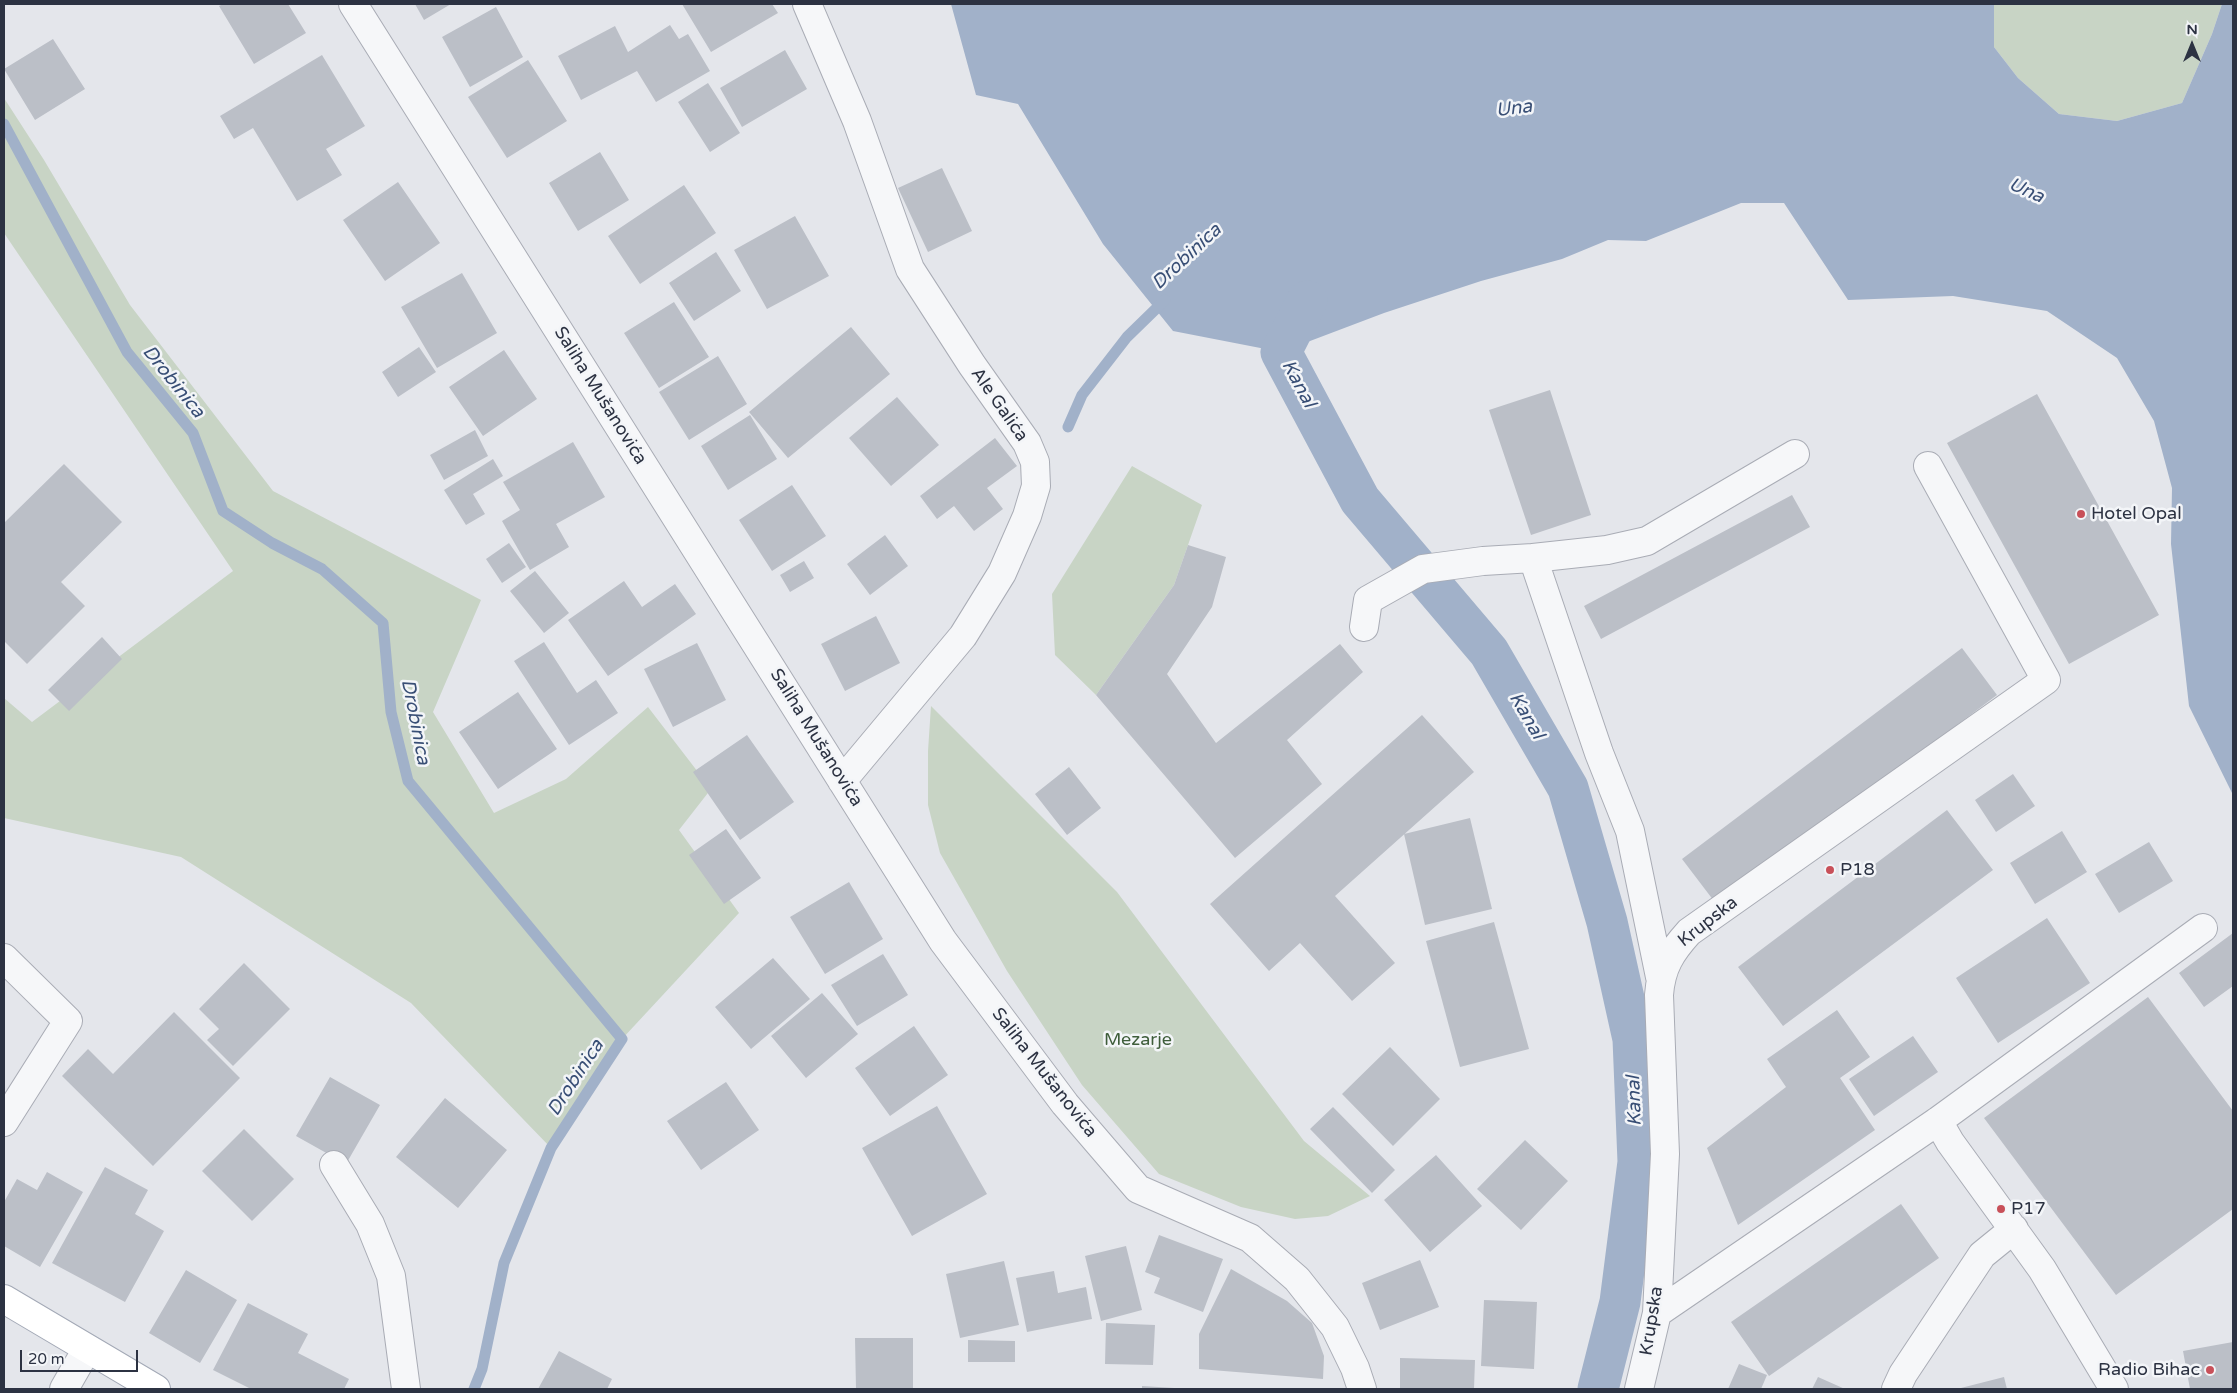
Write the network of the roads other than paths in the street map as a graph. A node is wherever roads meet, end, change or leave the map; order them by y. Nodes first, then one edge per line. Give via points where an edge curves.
1 (353, 4) edge
2 (807, 4) edge
3 (1795, 454) dead end
4 (1928, 466) dead end
5 (1533, 558) junction
6 (1364, 627) dead end
7 (842, 780) junction
8 (2203, 928) dead end
9 (4, 958) edge
10 (1660, 977) junction
11 (1938, 1121) junction
12 (4, 1122) edge
13 (334, 1165) dead end
14 (2014, 1229) junction
15 (4, 1299) edge
16 (1657, 1314) junction
17 (86, 1349) junction
18 (64, 1389) edge
19 (156, 1389) edge
20 (406, 1389) edge
21 (1362, 1389) edge
22 (1639, 1389) edge
23 (1896, 1389) edge
24 (2114, 1389) edge

1 - 7 street, Saliha Mušanovića
2 - 7 street, Ale Galića via 857,121 910,269 1027,444 1035,462 1036,486 1027,516 1002,573 963,636
3 - 5 street via 1647,541 1607,550
4 - 10 street, Krupska via 2046,680 1690,932 1673,949
5 - 6 street via 1423,569 1368,600
5 - 10 street via 1599,752 1630,831
7 - 21 street, Saliha Mušanovića via 943,941 1065,1104 1138,1189 1250,1238 1297,1279 1335,1327
8 - 11 street
9 - 12 street via 68,1021
10 - 16 street, Krupska via 1665,1154
11 - 14 street
11 - 16 street
13 - 20 street via 370,1224 391,1276
14 - 23 street via 1982,1255 1902,1374
14 - 24 street via 2042,1269
15 - 17 main road
16 - 22 street, Krupska
17 - 18 street
17 - 19 main road

